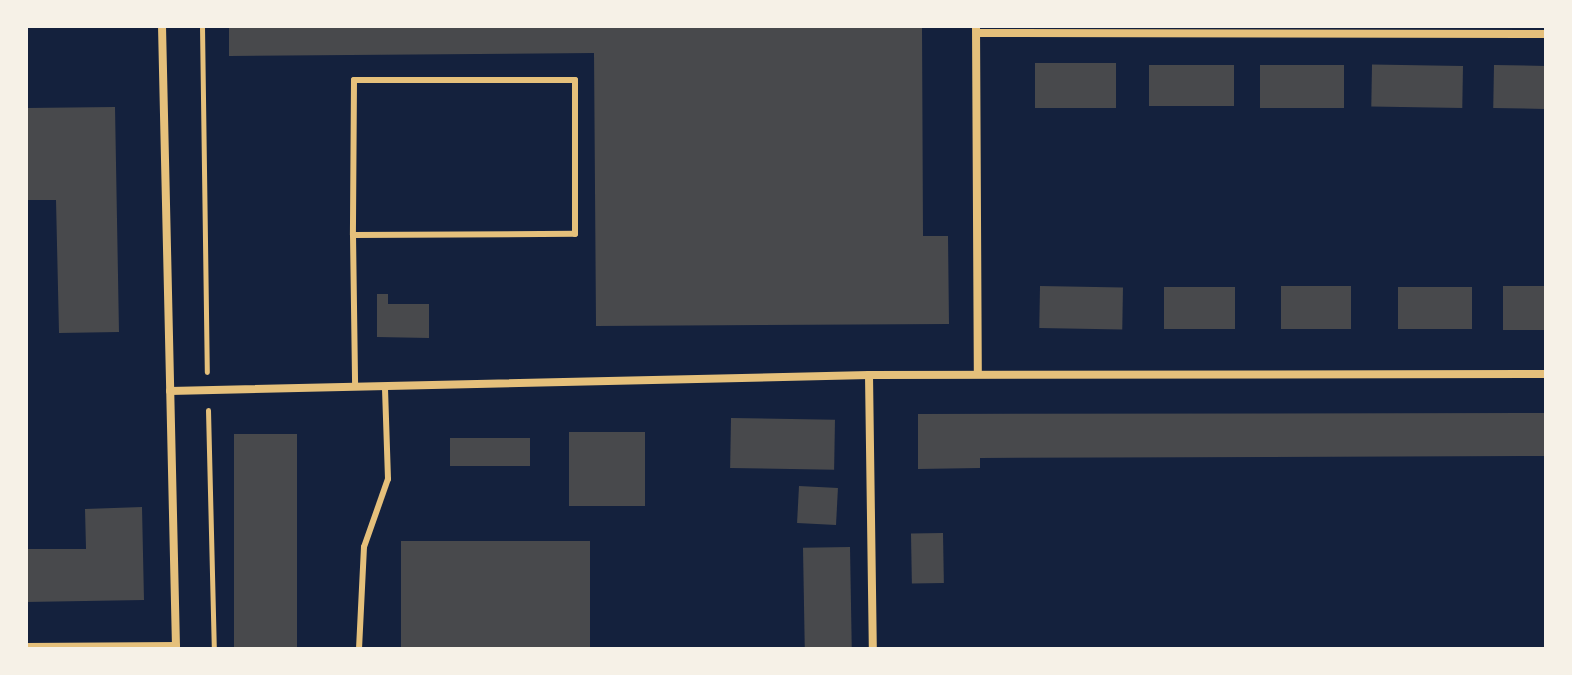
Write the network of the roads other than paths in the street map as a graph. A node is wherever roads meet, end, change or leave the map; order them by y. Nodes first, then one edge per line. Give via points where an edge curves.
1 (162, 26) edge
2 (976, 29) edge
3 (1355, 29) edge
4 (1546, 34) edge
5 (353, 235) junction
6 (978, 373) junction
7 (1546, 374) edge
8 (869, 375) junction
9 (355, 387) junction
10 (385, 387) junction
11 (170, 391) junction
12 (26, 647) edge
13 (176, 648) edge
14 (359, 649) edge
15 (873, 649) edge

1 - 11 street
2 - 3 street
2 - 6 street
3 - 4 street
5 - 5 lane via 354,80 575,80 575,234
5 - 9 lane
6 - 7 street
6 - 8 street
8 - 10 street
8 - 15 street
9 - 10 street
9 - 11 street
10 - 14 lane via 388,479 364,547
11 - 13 street
12 - 13 street

